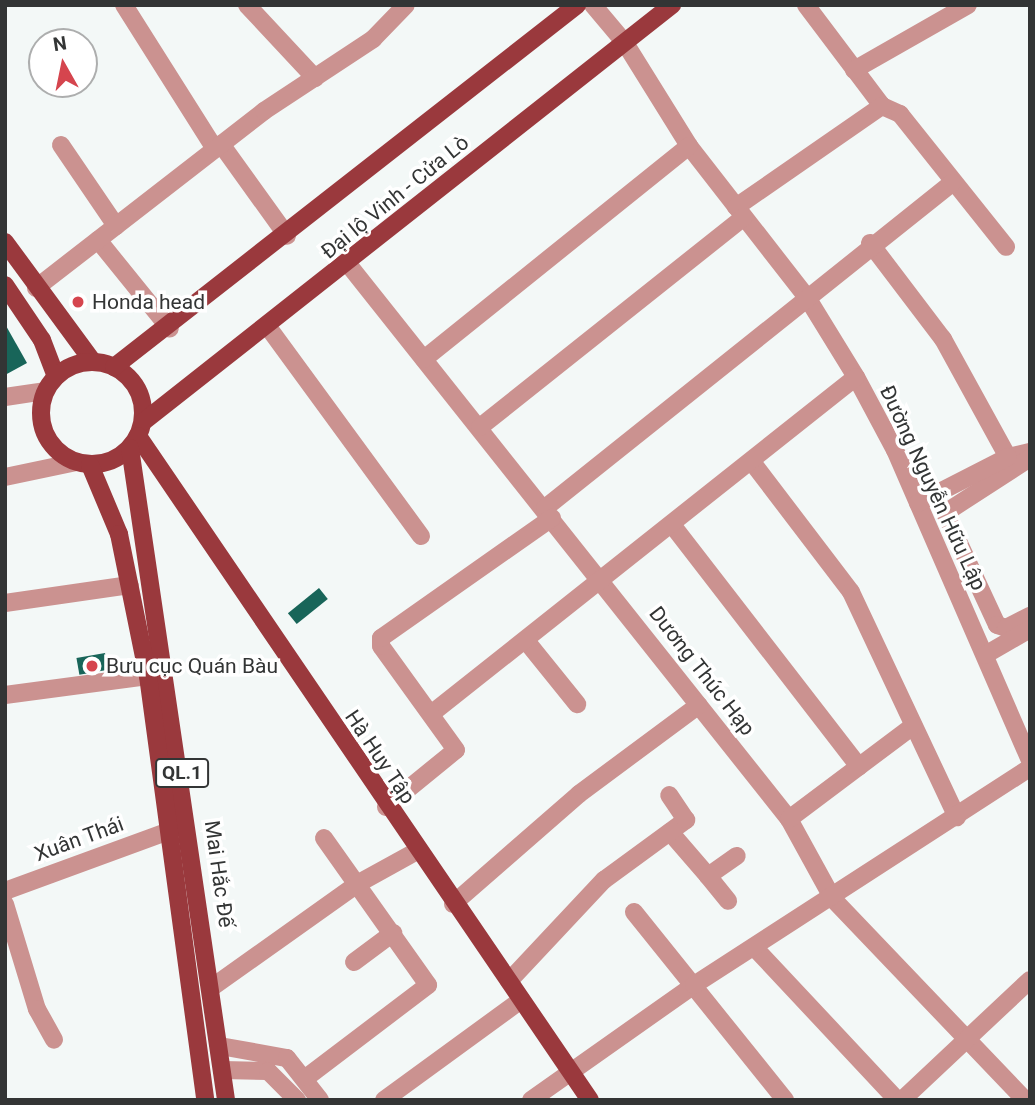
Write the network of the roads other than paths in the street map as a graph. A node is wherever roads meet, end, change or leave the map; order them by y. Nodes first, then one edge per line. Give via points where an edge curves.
1 (124, 5) edge
2 (247, 5) edge
3 (406, 5) edge
4 (577, 5) edge
5 (593, 5) edge
6 (672, 5) edge
7 (806, 5) edge
8 (968, 5) edge
9 (625, 43) junction
10 (854, 70) junction
11 (314, 78) junction
12 (882, 106) junction
13 (61, 145) dead end
14 (218, 146) junction
15 (689, 146) junction
16 (952, 183) junction
17 (740, 212) junction
18 (116, 226) junction
19 (287, 236) junction
20 (98, 240) junction
21 (5, 242) edge
22 (870, 243) junction
23 (1006, 247) dead end
24 (348, 264) junction
25 (7, 288) edge
26 (36, 288) junction
27 (808, 299) junction
28 (268, 327) junction
29 (170, 329) junction
30 (424, 359) junction
31 (93, 362) junction
32 (114, 368) junction
33 (856, 377) junction
34 (50, 384) junction
35 (5, 397) edge
36 (480, 427) junction
37 (137, 435) junction
38 (1030, 452) edge
39 (1008, 457) junction
40 (1030, 458) edge
41 (752, 462) junction
42 (83, 464) junction
43 (5, 477) edge
44 (918, 503) junction
45 (549, 513) junction
46 (673, 526) junction
47 (421, 536) dead end
48 (604, 582) junction
49 (130, 585) junction
50 (7, 597) edge
51 (1030, 616) edge
52 (1030, 629) edge
53 (527, 642) junction
54 (985, 655) junction
55 (148, 676) junction
56 (5, 695) edge
57 (577, 704) dead end
58 (699, 705) junction
59 (431, 714) junction
60 (913, 726) junction
61 (1030, 760) edge
62 (859, 767) junction
63 (1030, 768) edge
64 (669, 795) dead end
65 (386, 807) junction
66 (957, 817) junction
67 (789, 819) junction
68 (169, 831) junction
69 (670, 832) junction
70 (324, 838) dead end
71 (417, 851) junction
72 (737, 856) dead end
73 (708, 876) junction
74 (359, 883) junction
75 (5, 891) edge
76 (833, 899) junction
77 (728, 901) dead end
78 (5, 904) edge
79 (453, 904) junction
80 (634, 912) dead end
81 (393, 933) junction
82 (754, 947) junction
83 (354, 962) dead end
84 (1030, 980) edge
85 (509, 981) junction
86 (694, 985) junction
87 (211, 988) junction
88 (521, 1000) junction
89 (968, 1039) junction
90 (54, 1040) dead end
91 (220, 1046) junction
92 (287, 1059) junction
93 (223, 1070) junction
94 (570, 1072) junction
95 (276, 1075) junction
96 (307, 1077) junction
97 (1025, 1097) edge
98 (205, 1100) edge
99 (226, 1100) edge
100 (297, 1100) edge
101 (320, 1100) edge
102 (384, 1100) edge
103 (531, 1100) edge
104 (590, 1100) edge
105 (785, 1100) edge
106 (899, 1100) edge

1 - 14 street
2 - 11 street
3 - 11 street via 373,39
4 - 19 main road, Đại lộ Vinh - Cửa Lò
5 - 9 street, Đường Nguyễn Hữu Lập
6 - 9 main road, Đại lộ Vinh - Cửa Lò
7 - 10 street
8 - 10 street
9 - 15 street, Đường Nguyễn Hữu Lập
9 - 24 main road, Đại lộ Vinh - Cửa Lò
10 - 12 street
11 - 14 street
12 - 16 street via 900,114
12 - 17 street
13 - 18 street
14 - 18 street
14 - 19 street
15 - 17 street, Đường Nguyễn Hữu Lập
15 - 30 street
16 - 22 street
16 - 23 street
17 - 27 street, Đường Nguyễn Hữu Lập
17 - 36 street
18 - 20 street
19 - 29 main road, Đại lộ Vinh - Cửa Lò
20 - 26 street
20 - 29 street
21 - 26 main road
22 - 27 street
22 - 39 street via 943,339
24 - 28 main road, Đại lộ Vinh - Cửa Lò
24 - 30 street, Dương Thúc Hạp
25 - 34 main road, QL.1
26 - 31 main road
27 - 33 street, Đường Nguyễn Hữu Lập
27 - 45 street
28 - 37 main road, Đại lộ Vinh - Cửa Lò
28 - 47 street
29 - 32 main road, Đại lộ Vinh - Cửa Lò
30 - 36 street, Dương Thúc Hạp
31 - 32 main road, QL.1
31 - 34 main road
32 - 37 main road, QL.1 via 139,393
33 - 41 street
33 - 44 street, Đường Nguyễn Hữu Lập
34 - 35 street
34 - 42 main road, QL.1 via 44,434
36 - 45 street, Dương Thúc Hạp
37 - 42 main road
37 - 65 main road, Hà Huy Tập
37 - 87 main road, Mai Hắc Đế / QL.1
38 - 39 street
39 - 44 street
40 - 51 street via 945,513 997,625 1006,628
41 - 46 street
41 - 60 street via 843,578
42 - 43 street
42 - 49 main road, Mai Hắc Đế / QL.1 via 109,499
44 - 54 street, Đường Nguyễn Hữu Lập
45 - 48 street, Dương Thúc Hạp
45 - 59 street via 381,639
46 - 48 street
46 - 62 street
48 - 53 street
48 - 58 street, Dương Thúc Hạp
49 - 50 street
49 - 55 main road, Mai Hắc Đế / QL.1
52 - 54 street
53 - 57 street
53 - 59 street
54 - 61 street, Đường Nguyễn Hữu Lập
55 - 56 street
55 - 68 main road, Mai Hắc Đế / QL.1
58 - 67 street, Dương Thúc Hạp
58 - 79 street via 579,794
59 - 65 street via 454,745 454,756
60 - 62 street
60 - 66 street
62 - 67 street
63 - 66 street
64 - 69 street via 686,820
65 - 71 main road, Hà Huy Tập
66 - 76 street
67 - 76 street, Dương Thúc Hạp
68 - 75 street, Xuân Thái
68 - 98 main road, Mai Hắc Đế / QL.1
69 - 73 street
69 - 85 street via 604,880
70 - 74 street
71 - 74 street
71 - 79 main road, Hà Huy Tập
72 - 73 street
73 - 77 street
74 - 81 street
74 - 87 street
76 - 82 street
76 - 89 street, Dương Thúc Hạp
78 - 90 street via 37,1009
79 - 85 main road, Hà Huy Tập
80 - 86 street
81 - 83 street
81 - 96 street via 426,988
82 - 86 street
82 - 106 street
84 - 89 street
85 - 88 main road, Hà Huy Tập
86 - 94 street
86 - 105 street
87 - 91 main road, Mai Hắc Đế / QL.1
88 - 94 main road, Hà Huy Tập
88 - 102 street
89 - 97 street, Dương Thúc Hạp
89 - 106 street
91 - 92 street
91 - 93 main road, Mai Hắc Đế / QL.1
92 - 95 street
92 - 96 street
93 - 95 street
93 - 99 main road, Mai Hắc Đế / QL.1
94 - 103 street
94 - 104 main road, Hà Huy Tập
95 - 100 street
96 - 101 street

